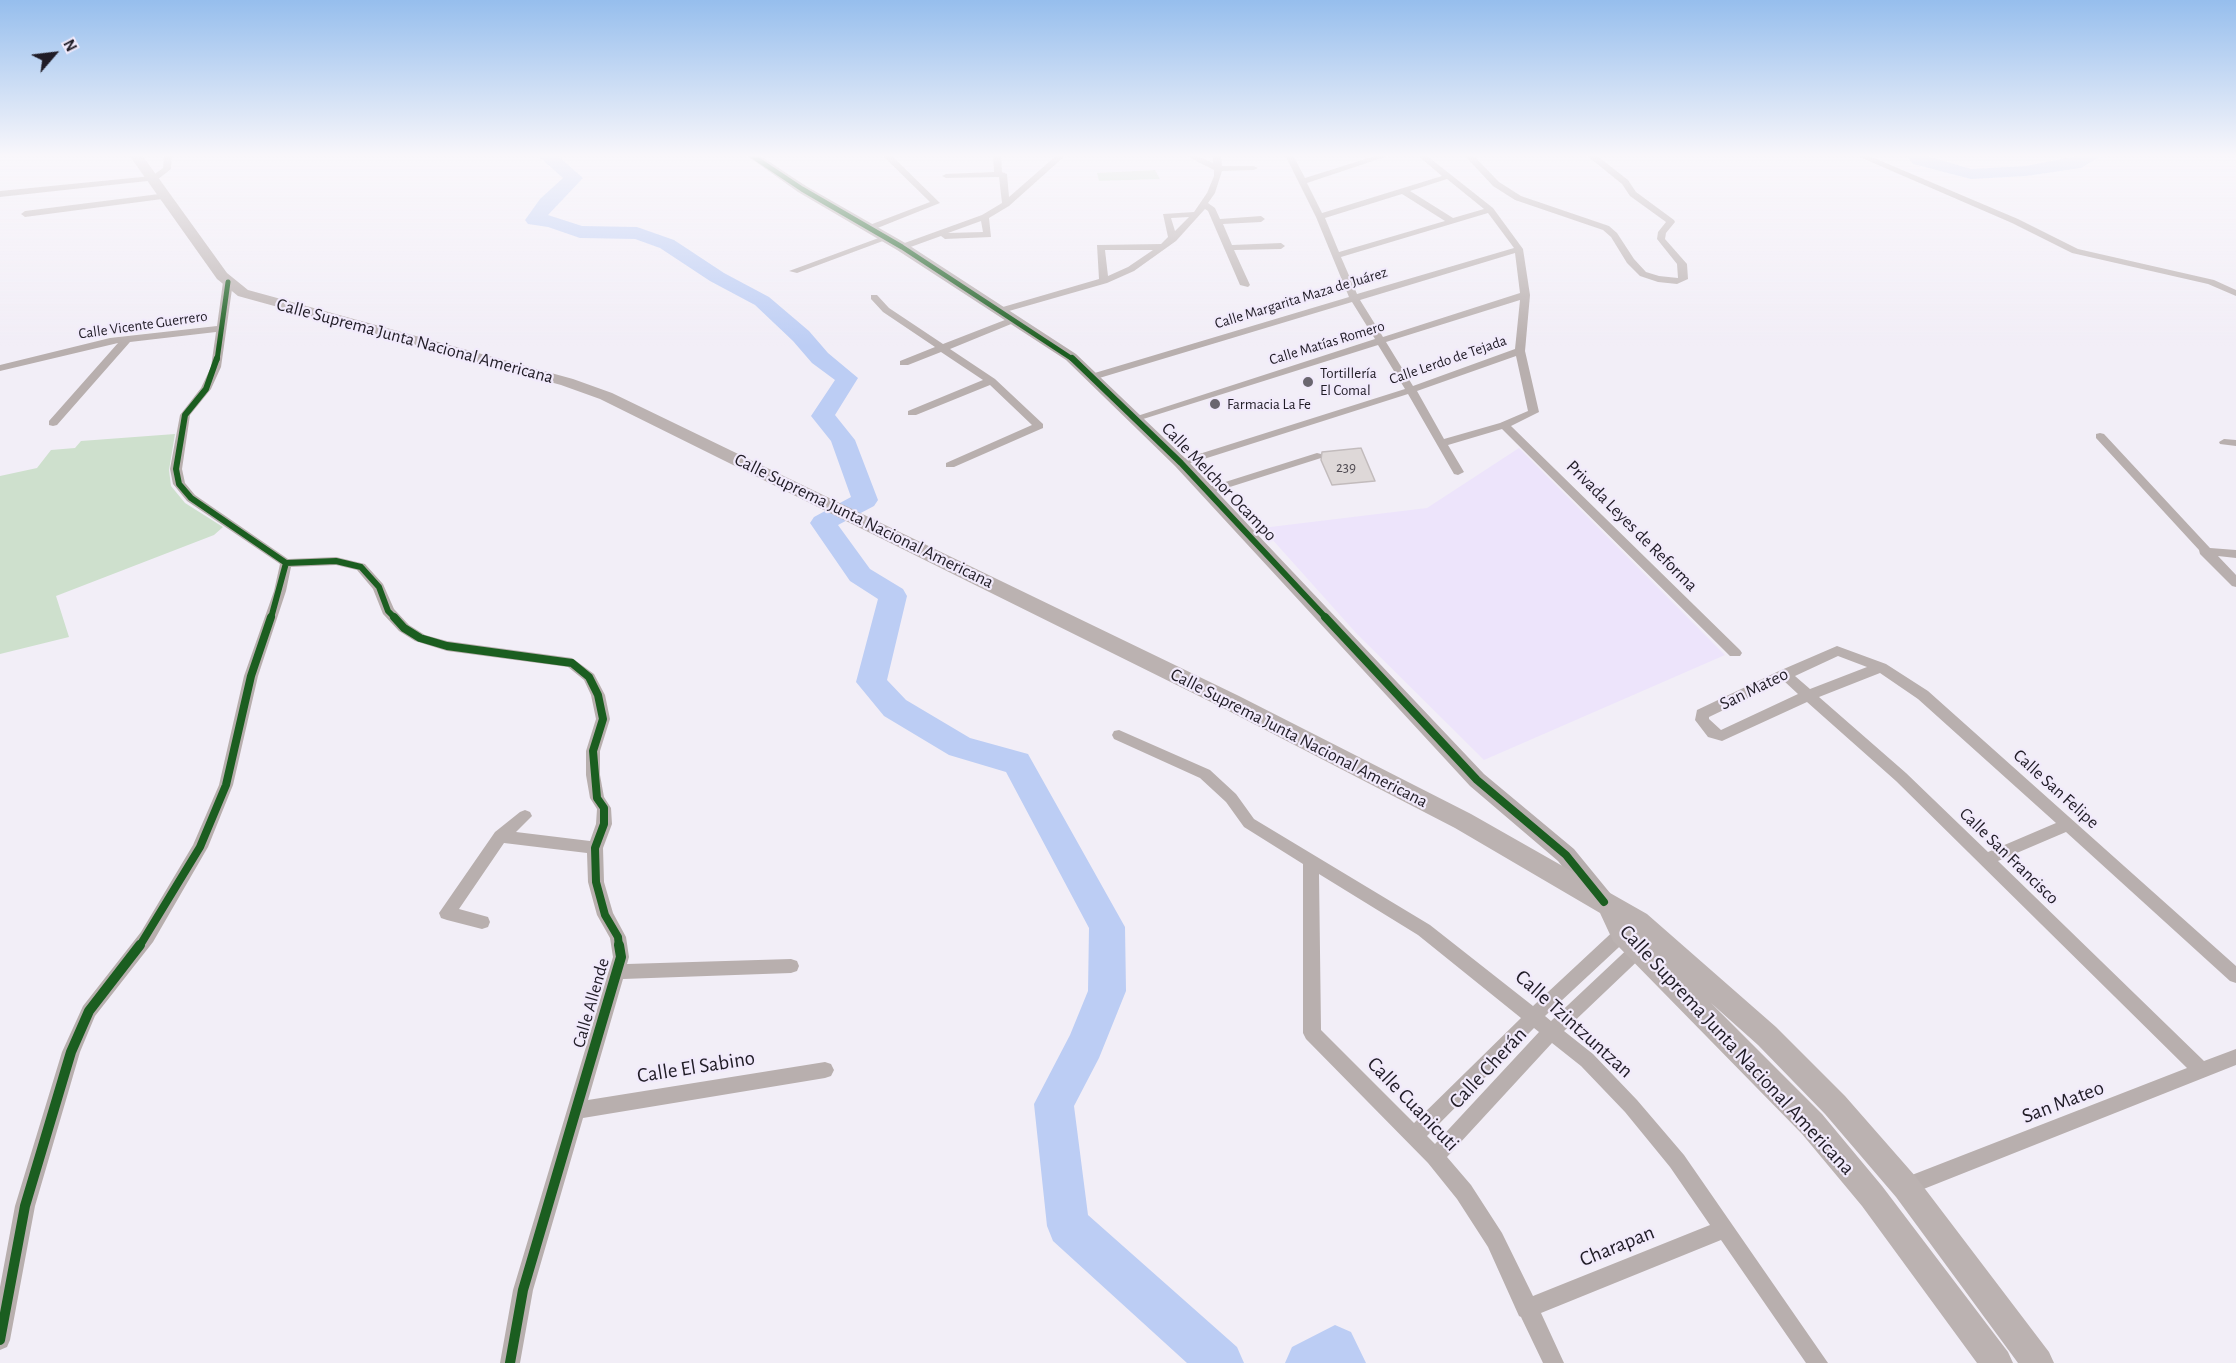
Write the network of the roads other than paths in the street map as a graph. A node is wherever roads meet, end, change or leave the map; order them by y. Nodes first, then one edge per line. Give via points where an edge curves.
1 (183, 219) edge
2 (854, 219) edge
3 (895, 219) edge
4 (981, 219) edge
5 (985, 219) edge
6 (1167, 219) edge
7 (1193, 219) edge
8 (1215, 219) edge
9 (1261, 219) dead end
10 (1321, 219) edge
11 (1447, 219) edge
12 (1459, 219) edge
13 (1496, 219) edge
14 (1578, 219) edge
15 (1668, 219) edge
16 (2009, 219) edge
17 (1451, 221) junction
18 (1216, 222) junction
19 (870, 228) junction
20 (937, 236) junction
21 (886, 238) junction
22 (1173, 240) junction
23 (1281, 246) dead end
24 (902, 247) junction
25 (1163, 247) junction
26 (1228, 248) junction
27 (1519, 249) junction
28 (1335, 256) junction
29 (794, 271) dead end
30 (1104, 281) junction
31 (228, 282) junction
32 (1245, 285) dead end
33 (2236, 292) edge
34 (1525, 295) junction
35 (874, 297) dead end
36 (1354, 298) junction
37 (999, 311) junction
38 (1013, 320) junction
39 (220, 329) junction
40 (126, 340) junction
41 (1379, 343) junction
42 (942, 348) junction
43 (1520, 351) junction
44 (904, 363) dead end
45 (0, 368) edge
46 (1092, 377) junction
47 (991, 381) junction
48 (1411, 390) junction
49 (912, 413) dead end
50 (1136, 418) junction
51 (53, 423) dead end
52 (1504, 424) junction
53 (2100, 436) dead end
54 (1442, 443) junction
55 (1317, 456) dead end
56 (1181, 463) junction
57 (950, 465) dead end
58 (1458, 472) dead end
59 (1208, 491) junction
60 (2204, 551) junction
61 (2236, 554) edge
62 (286, 563) junction
63 (2236, 583) edge
64 (1837, 651) joint
65 (1735, 653) dead end
66 (1881, 667) junction
67 (1784, 674) junction
68 (1809, 694) junction
69 (1119, 735) dead end
70 (525, 816) dead end
71 (2067, 825) junction
72 (500, 836) junction
73 (595, 848) junction
74 (1985, 860) junction
75 (1311, 861) junction
76 (1607, 905) junction
77 (482, 922) dead end
78 (1638, 935) junction
79 (791, 966) dead end
80 (616, 972) junction
81 (2236, 976) edge
82 (1534, 1016) junction
83 (1552, 1031) junction
84 (2236, 1057) edge
85 (825, 1070) dead end
86 (2202, 1071) junction
87 (575, 1111) junction
88 (1414, 1136) junction
89 (1435, 1157) junction
90 (1906, 1187) junction
91 (1725, 1229) junction
92 (1527, 1309) junction
93 (0, 1340) edge
94 (510, 1363) edge
95 (1554, 1363) edge
96 (1818, 1363) edge
97 (1997, 1363) edge
98 (2038, 1363) edge

1 - 31 main road, Calle Suprema Junta Nacional Americana
2 - 19 street, Calle Melchor Ocampo
3 - 19 street
4 - 20 street
5 - 20 street via 988,235
6 - 22 street
7 - 22 street
8 - 18 street
9 - 18 street
10 - 28 street
11 - 17 street
12 - 17 street
13 - 27 street
14 - 15 street via 1606,228 1643,274 1670,281 1683,279 1682,264 1661,239 1671,222
16 - 33 street via 2075,251 2211,282
17 - 28 street
18 - 26 street
19 - 21 street, Calle Melchor Ocampo
20 - 24 street
21 - 24 street, Calle Melchor Ocampo
21 - 29 street
22 - 25 street
23 - 26 street
24 - 37 street, Calle Melchor Ocampo
25 - 30 street
25 - 30 street via 1100,247
26 - 32 street
27 - 34 street
27 - 36 street, Calle Margarita Maza de Juárez
28 - 36 street
30 - 37 street
31 - 39 street
31 - 76 main road, Calle Suprema Junta Nacional Americana via 243,293 262,299 606,396 1232,702 1463,821
34 - 41 street, Calle Matías Romero
34 - 43 street
35 - 42 street via 886,310
36 - 41 street
36 - 46 street, Calle Margarita Maza de Juárez
37 - 38 street, Calle Melchor Ocampo
38 - 42 street
38 - 46 street, Calle Melchor Ocampo via 1071,357
39 - 40 street, Calle Vicente Guerrero
39 - 62 street via 216,367 206,389 185,416 177,469 179,484 190,498
40 - 45 street, Calle Vicente Guerrero
40 - 51 street
41 - 48 street
41 - 50 street, Calle Matías Romero
42 - 44 street
42 - 47 street
43 - 48 street, Calle Lerdo de Tejada
43 - 52 street via 1534,412
46 - 50 street, Calle Melchor Ocampo
47 - 49 street
47 - 57 street via 1039,426
48 - 54 street
48 - 56 street, Calle Lerdo de Tejada
50 - 56 street, Calle Melchor Ocampo
52 - 54 street
52 - 65 street, Privada Leyes de Reforma
53 - 60 street
54 - 58 street
55 - 59 street
56 - 59 street, Calle Melchor Ocampo
59 - 76 street, Calle Melchor Ocampo via 1477,780 1566,855
60 - 61 street
60 - 63 street
62 - 73 street, Calle Allende via 336,561 362,567 379,587 388,611 420,638 447,646 572,663 589,677 603,719 593,751 594,783 604,808 604,824
62 - 93 street via 251,676 226,785 204,836 147,937 89,1011 71,1052 25,1206
64 - 66 street, Calle San Felipe
64 - 67 street, San Mateo
66 - 68 street
66 - 71 street, Calle San Felipe via 1923,695
67 - 68 street, Calle San Francisco
67 - 68 street, San Mateo via 1702,714 1703,724 1722,736
68 - 74 street, Calle San Francisco
69 - 75 street, Calle Tzintzuntzan via 1205,774 1231,798 1249,824
70 - 72 street
71 - 74 street
71 - 81 street, Calle San Felipe
72 - 73 street
72 - 77 street via 447,913
73 - 80 street, Calle Allende via 596,882 605,915 618,937 621,957
74 - 86 street, Calle San Francisco
75 - 82 street, Calle Tzintzuntzan via 1424,930
75 - 88 street, Calle Cuanicuti via 1312,1032
76 - 78 main road, Calle Suprema Junta Nacional Americana
78 - 82 street, Calle Cherán
78 - 83 street, Calle Cherán
78 - 90 main road, Calle Suprema Junta Nacional Americana via 1767,1036 1835,1105
78 - 97 main road, Calle Suprema Junta Nacional Americana via 1812,1124 1872,1196
79 - 80 street
80 - 87 street, Calle Allende
82 - 83 street, Calle Tzintzuntzan
82 - 88 street, Calle Cherán
83 - 89 street, Calle Cherán
83 - 91 street, Calle Tzintzuntzan via 1587,1060 1631,1106 1677,1161
84 - 86 street, San Mateo
85 - 87 street, Calle El Sabino
86 - 90 street, San Mateo
87 - 94 street, Calle Allende via 523,1290
88 - 89 street, Calle Cuanicuti
89 - 92 street, Calle Cuanicuti via 1495,1239
90 - 98 main road, Calle Suprema Junta Nacional Americana
91 - 92 street, Charapan
91 - 96 street, Calle Tzintzuntzan
92 - 95 street, Calle Cuanicuti

